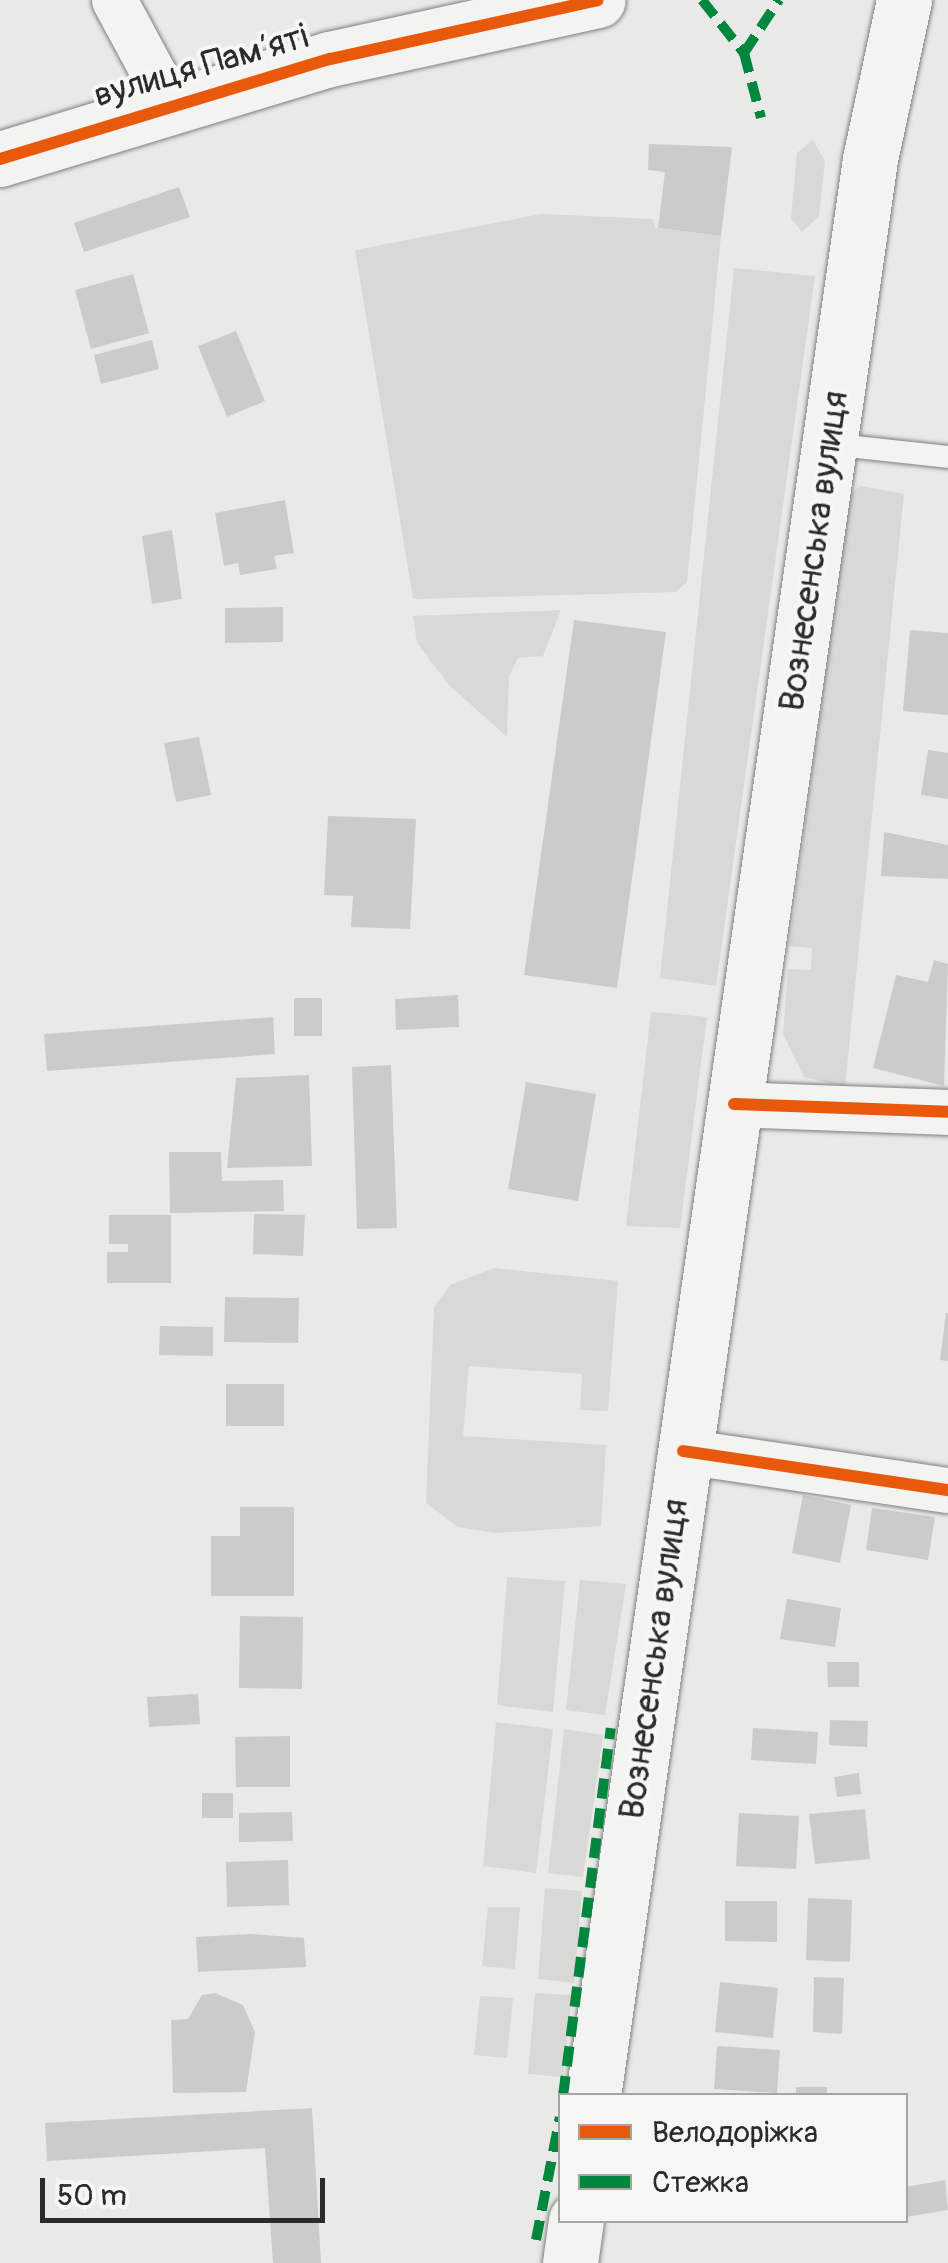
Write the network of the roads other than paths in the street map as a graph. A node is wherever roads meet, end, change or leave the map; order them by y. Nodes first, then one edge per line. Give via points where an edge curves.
1 (114, 0) edge
2 (598, 0) edge
3 (894, 39) edge
4 (169, 102) junction
5 (0, 159) edge
6 (829, 444) junction
7 (948, 458) edge
8 (734, 1104) junction
9 (948, 1112) edge
10 (682, 1451) junction
11 (948, 1490) edge
12 (594, 2093) edge
13 (576, 2223) edge
14 (570, 2263) edge

1 - 4 street
2 - 4 main road, вулиця Памʼяті
3 - 6 main road, Вознесенська вулиця
4 - 5 main road, вулиця Памʼяті
6 - 7 lane
6 - 8 main road, Вознесенська вулиця
8 - 9 street
8 - 10 main road, Вознесенська вулиця
10 - 11 street
10 - 12 main road, Вознесенська вулиця
13 - 14 main road

